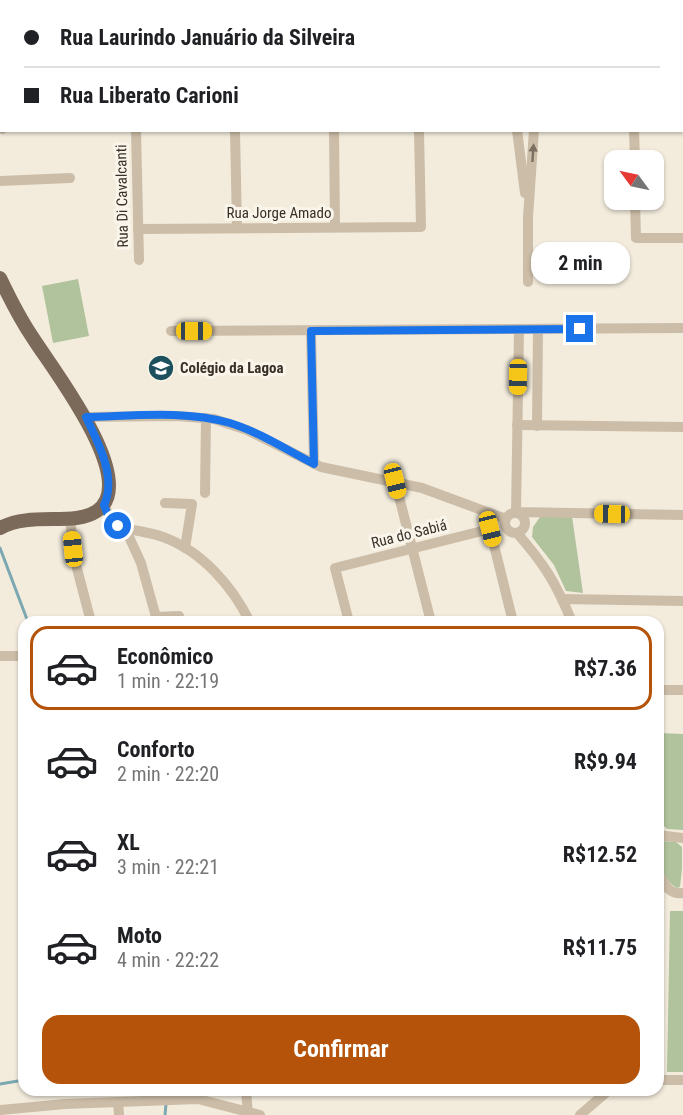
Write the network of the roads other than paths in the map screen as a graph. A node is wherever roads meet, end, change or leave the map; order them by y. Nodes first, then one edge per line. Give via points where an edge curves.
1 (136, 132) edge
2 (235, 132) edge
3 (333, 132) edge
4 (419, 132) edge
5 (517, 132) edge
6 (534, 132) edge
7 (634, 132) edge
8 (634, 150) edge
9 (70, 178) dead end
10 (0, 181) edge
11 (635, 210) edge
12 (528, 217) junction
13 (335, 227) junction
14 (237, 228) junction
15 (138, 229) junction
16 (683, 238) edge
17 (139, 260) dead end
18 (0, 278) edge
19 (528, 282) dead end
20 (683, 328) edge
21 (519, 329) junction
22 (538, 329) junction
23 (171, 331) dead end
24 (311, 331) junction
25 (518, 377) junction
26 (538, 377) junction
27 (86, 417) junction
28 (206, 418) junction
29 (518, 425) junction
30 (537, 426) junction
31 (683, 427) edge
32 (314, 464) junction
33 (395, 481) junction
34 (205, 492) dead end
35 (165, 503) dead end
36 (104, 505) junction
37 (516, 512) junction
38 (683, 515) edge
39 (70, 518) junction
40 (506, 519) junction
41 (0, 528) edge
42 (125, 528) junction
43 (518, 533) junction
44 (185, 548) junction
45 (412, 549) junction
46 (562, 599) junction
47 (683, 601) edge
48 (89, 616) edge
49 (179, 616) dead end
50 (247, 616) edge
51 (347, 616) edge
52 (429, 616) edge
53 (512, 616) edge
54 (569, 616) edge
55 (0, 656) edge
56 (18, 656) edge
57 (664, 690) edge
58 (683, 690) edge
59 (664, 836) edge
60 (683, 838) edge
61 (664, 883) edge
62 (683, 893) edge
63 (664, 1080) edge
64 (683, 1080) edge
65 (247, 1096) edge
66 (604, 1096) edge
67 (118, 1102) junction
68 (0, 1110) edge
69 (591, 1111) edge
70 (248, 1113) edge
71 (120, 1115) edge
72 (260, 1115) edge
73 (580, 1115) edge

1 - 15 street, Rua Di Cavalcanti
2 - 14 street
3 - 13 street
4 - 13 street, Rua Jorge Amado via 421,227
5 - 12 street
12 -> 6 street
7 - 8 street
9 - 10 street
11 - 16 street via 636,238
12 - 19 street
13 - 14 street, Rua Jorge Amado
14 - 15 street, Rua Jorge Amado
15 - 17 street, Rua Di Cavalcanti
18 - 27 main road via 27,330
20 - 22 street
21 - 22 street
21 - 24 street
21 - 25 street
22 - 26 street
23 - 24 street
24 - 32 street
25 - 26 street
25 - 29 street
26 - 30 street
27 - 28 street
27 - 36 main road via 108,477
28 - 32 street via 233,424
28 - 34 street
29 - 30 street
29 - 37 street
30 - 31 street
32 - 33 street
33 - 40 street
33 - 45 street
35 - 44 street via 192,504
36 - 39 main road via 89,515
36 - 42 street via 113,524
37 - 38 street
37 - 40 street
37 - 43 street via 525,522
39 - 41 main road via 28,519
39 - 48 street via 74,557
40 - 43 street via 509,531
42 - 44 street via 154,534
42 - 49 street via 141,563 156,616
43 - 46 street via 547,569
44 - 50 street via 224,582
45 - 51 street, Rua do Sabiá via 335,568
45 - 52 street
45 - 53 street, Rua do Sabiá via 490,529
46 - 47 street
46 - 54 street
55 - 56 street
57 - 58 street
59 - 60 street
61 - 62 street via 668,890
63 - 64 street
65 - 70 street
66 - 69 street
67 - 68 street
67 - 70 street via 208,1100
67 - 71 street
69 - 73 street
70 - 72 street

